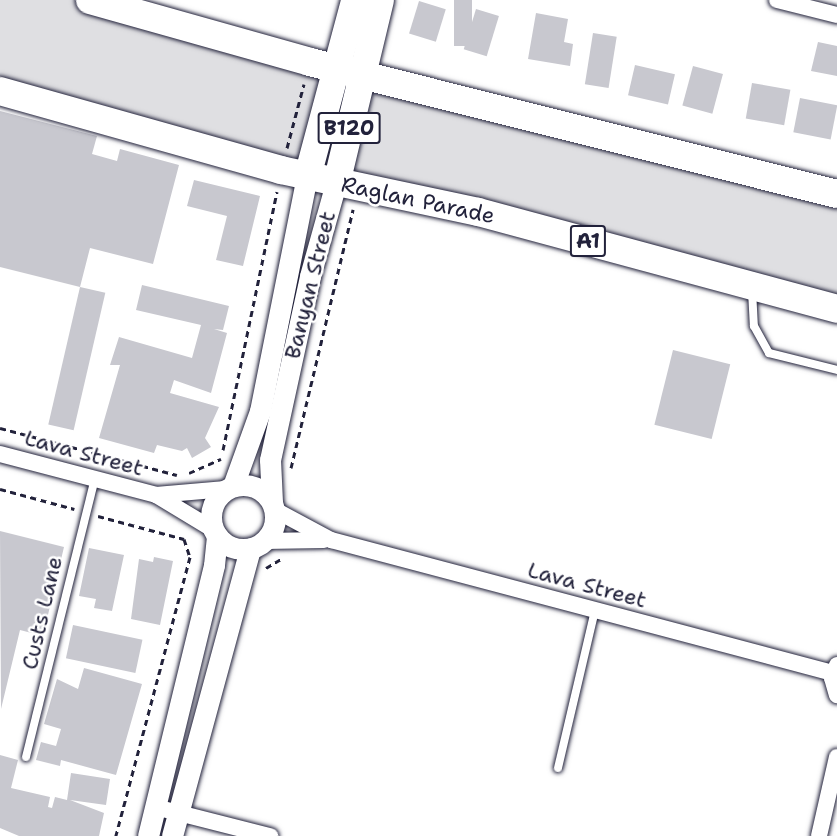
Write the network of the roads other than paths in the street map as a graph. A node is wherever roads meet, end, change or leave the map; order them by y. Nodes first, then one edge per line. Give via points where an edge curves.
1 (90, 0) edge
2 (354, 0) edge
3 (380, 0) edge
4 (777, 0) edge
5 (837, 15) edge
6 (322, 65) junction
7 (361, 74) junction
8 (0, 91) edge
9 (294, 173) junction
10 (347, 185) junction
11 (837, 194) edge
12 (752, 285) junction
13 (837, 309) edge
14 (837, 370) edge
15 (0, 454) edge
16 (95, 479) junction
17 (230, 487) junction
18 (156, 495) junction
19 (274, 506) junction
20 (215, 533) junction
21 (331, 540) junction
22 (257, 545) junction
23 (595, 610) junction
24 (835, 669) edge
25 (837, 695) edge
26 (26, 757) dead end
27 (837, 757) edge
28 (558, 768) dead end
29 (155, 807) junction
30 (178, 813) junction
31 (148, 836) edge
32 (172, 836) edge
33 (270, 836) edge
34 (819, 836) edge

1 - 6 highway
2 - 6 main road, Banyan Street / B120
3 - 7 main road, Banyan Street / B120
4 - 5 street
6 - 7 highway
6 - 9 main road, Banyan Street / B120
7 - 10 main road, Banyan Street / B120
7 - 11 highway
8 - 9 highway, Raglan Parade / A1
9 - 10 highway, Raglan Parade / A1
9 - 17 street, Banyan Street via 260,411
10 - 12 highway, Raglan Parade / A1 via 478,212
10 - 19 street, Banyan Street via 310,276 270,460
12 - 13 highway, Raglan Parade / A1
12 - 14 lane via 754,326 769,353
15 - 16 street, Lava Street
16 - 18 street, Lava Street
16 - 26 lane, Custs Lane
17 - 18 street, Lava Street
17 - 19 street via 260,489
17 - 20 street via 212,507
18 - 20 street, Lava Street
19 - 21 street, Lava Street
19 - 22 street via 274,527
20 - 22 street via 232,547
20 - 29 street via 214,565
21 - 22 street, Lava Street
21 - 23 street, Lava Street
22 - 30 street
23 - 24 street, Lava Street
23 - 28 lane
24 - 25 street
27 - 34 street
29 - 30 street
29 - 31 street
30 - 32 street
30 - 33 street

